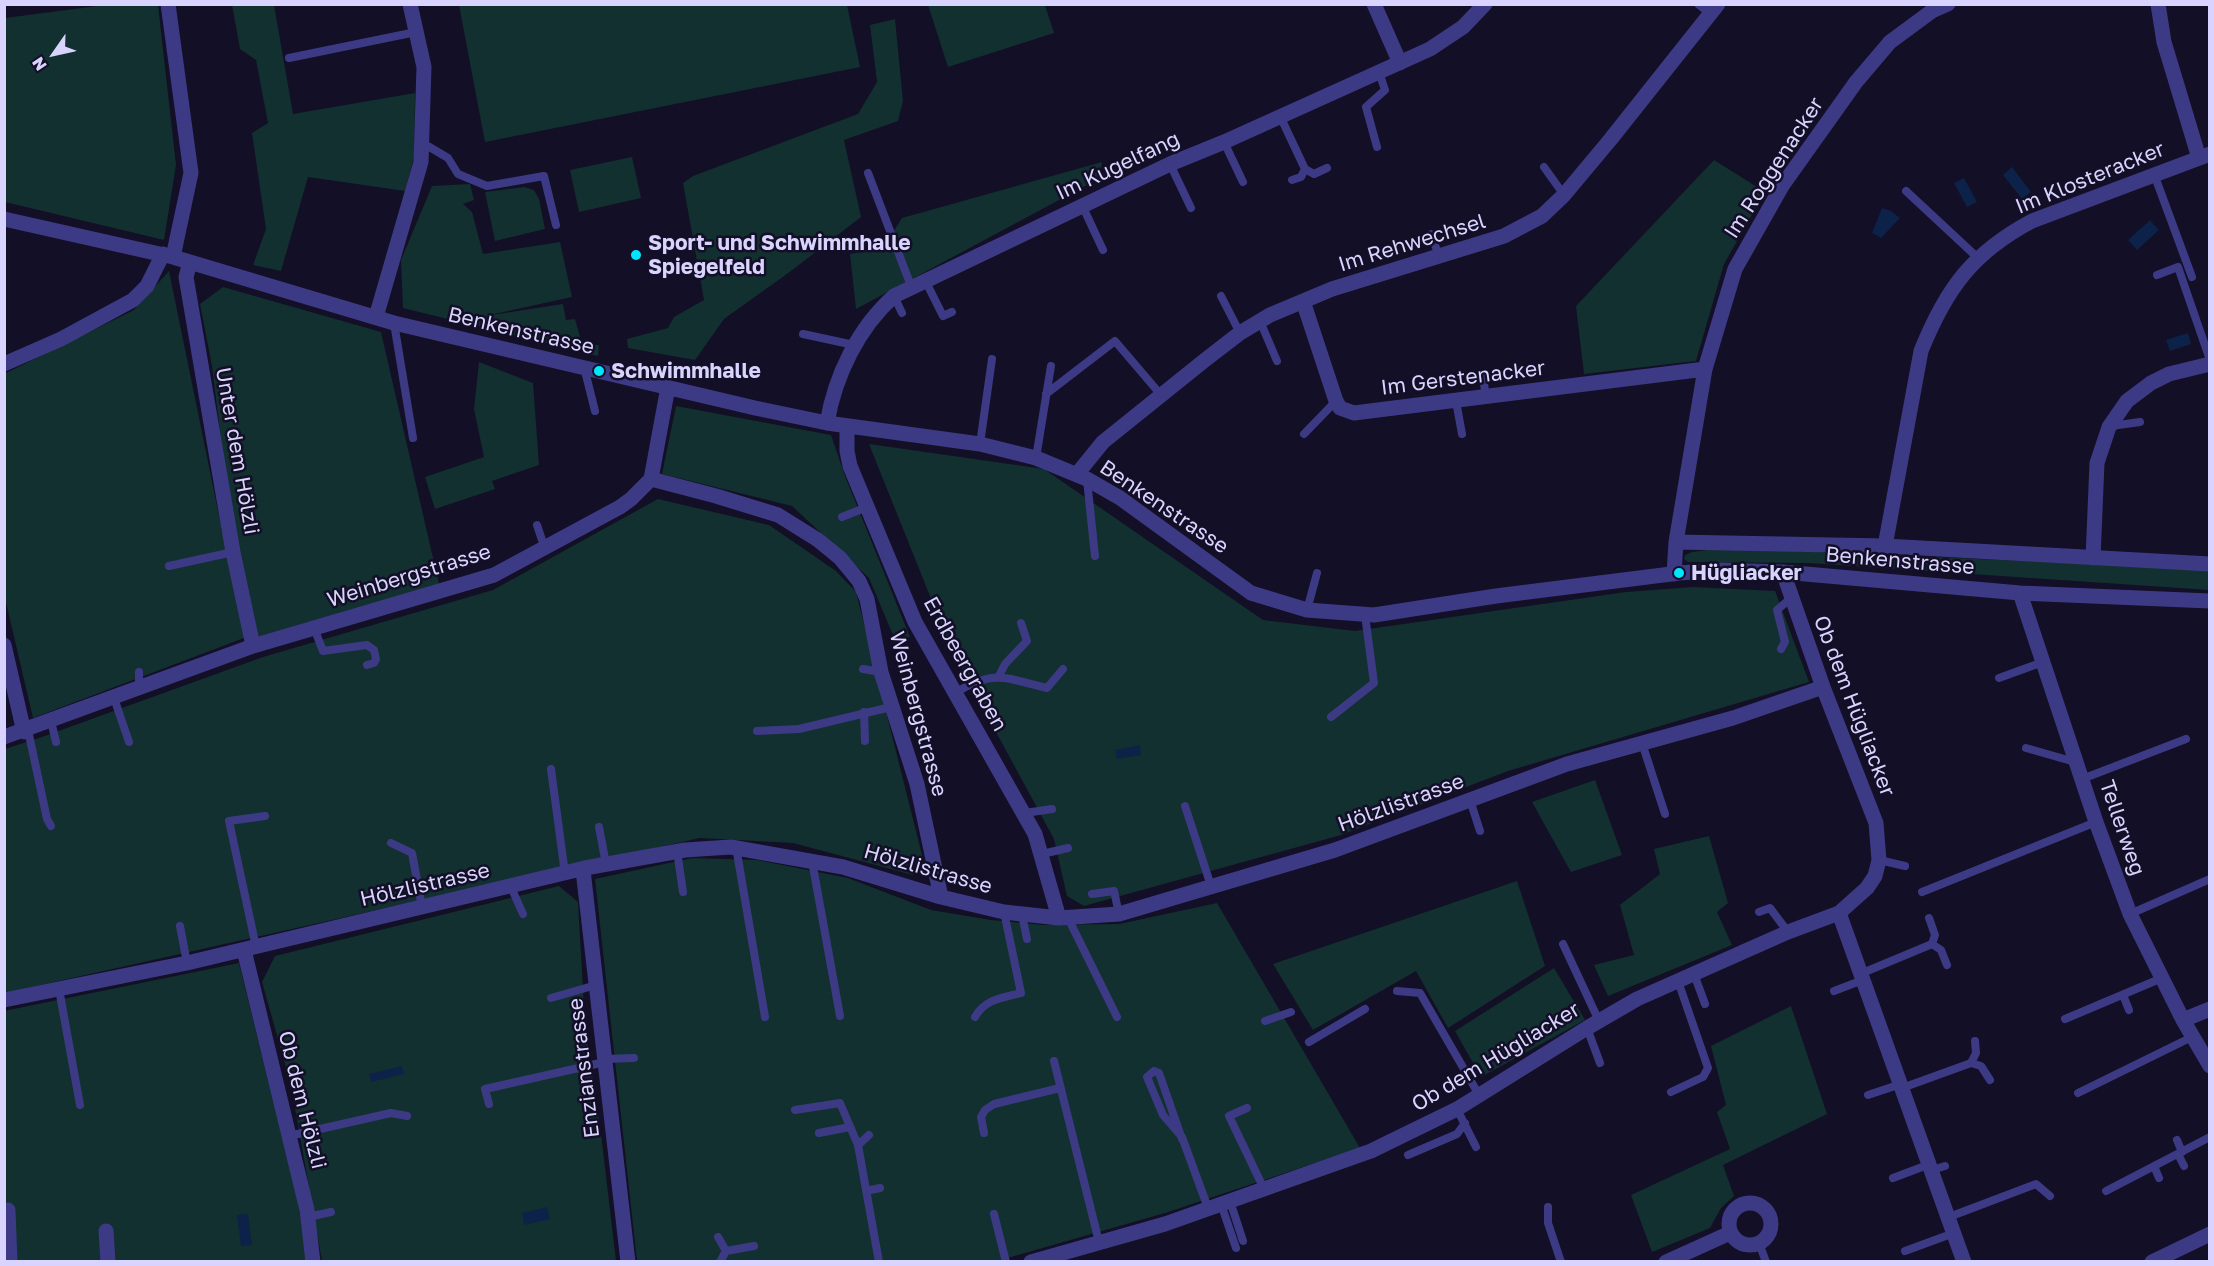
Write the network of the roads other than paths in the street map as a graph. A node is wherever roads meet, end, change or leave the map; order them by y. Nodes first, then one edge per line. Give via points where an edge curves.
1 (168, 4) edge
2 (410, 4) edge
3 (1374, 4) edge
4 (1485, 4) edge
5 (1698, 4) edge
6 (1948, 4) edge
7 (2158, 4) edge
8 (1714, 9) edge
9 (417, 32) junction
10 (289, 58) dead end
11 (1400, 63) junction
12 (1379, 72) junction
13 (1280, 116) junction
14 (421, 142) junction
15 (1224, 142) junction
16 (1377, 147) dead end
17 (2204, 156) edge
18 (1170, 164) junction
19 (1544, 167) dead end
20 (1326, 168) dead end
21 (1305, 169) junction
22 (868, 173) dead end
23 (2154, 174) junction
24 (1292, 180) dead end
25 (1244, 182) dead end
26 (1906, 191) dead end
27 (1564, 195) junction
28 (1082, 205) junction
29 (1191, 208) dead end
30 (4, 219) edge
31 (556, 225) dead end
32 (1431, 234) dead end
33 (1103, 250) dead end
34 (168, 256) junction
35 (1439, 256) junction
36 (1978, 258) junction
37 (190, 262) junction
38 (2157, 275) dead end
39 (2192, 277) dead end
40 (918, 283) junction
41 (894, 296) junction
42 (1221, 296) dead end
43 (1303, 301) junction
44 (952, 312) dead end
45 (902, 313) dead end
46 (376, 317) junction
47 (1260, 321) junction
48 (394, 323) junction
49 (1240, 333) junction
50 (803, 334) dead end
51 (854, 345) junction
52 (992, 358) dead end
53 (1277, 362) dead end
54 (2210, 362) edge
55 (4, 364) edge
56 (1051, 366) dead end
57 (584, 367) junction
58 (1705, 369) junction
59 (1483, 376) dead end
60 (668, 387) junction
61 (1046, 394) junction
62 (1161, 395) junction
63 (1486, 397) junction
64 (1336, 401) junction
65 (1456, 401) junction
66 (595, 411) dead end
67 (2140, 422) dead end
68 (827, 423) junction
69 (848, 426) junction
70 (2109, 427) junction
71 (1304, 434) dead end
72 (1462, 434) dead end
73 (413, 438) dead end
74 (980, 444) junction
75 (1036, 458) junction
76 (1082, 477) junction
77 (651, 479) junction
78 (867, 507) junction
79 (843, 517) dead end
80 (537, 525) dead end
81 (1676, 542) junction
82 (1885, 546) junction
83 (545, 549) junction
84 (233, 552) junction
85 (1095, 556) dead end
86 (2093, 558) junction
87 (2210, 564) edge
88 (170, 566) dead end
89 (1783, 572) junction
90 (1317, 573) dead end
91 (1674, 574) junction
92 (2020, 593) junction
93 (1791, 598) junction
94 (2210, 601) edge
95 (1307, 610) junction
96 (1365, 615) junction
97 (1021, 623) dead end
98 (314, 628) junction
99 (4, 645) edge
100 (253, 646) junction
101 (1781, 649) dead end
102 (2043, 662) junction
103 (367, 665) dead end
104 (863, 669) dead end
105 (1063, 669) dead end
106 (139, 672) dead end
107 (881, 672) junction
108 (999, 676) junction
109 (1999, 678) dead end
110 (1822, 687) junction
111 (139, 689) junction
112 (955, 693) junction
113 (114, 698) junction
114 (891, 707) junction
115 (864, 712) junction
116 (1331, 717) dead end
117 (51, 721) junction
118 (26, 731) junction
119 (757, 731) dead end
120 (4, 737) edge
121 (2186, 740) dead end
122 (865, 741) dead end
123 (56, 742) dead end
124 (129, 742) dead end
125 (1642, 743) junction
126 (2026, 748) dead end
127 (2076, 762) junction
128 (551, 769) dead end
129 (2082, 779) junction
130 (1470, 800) junction
131 (1185, 806) dead end
132 (1052, 809) dead end
133 (1025, 813) junction
134 (1665, 814) dead end
135 (265, 816) dead end
136 (2096, 822) junction
137 (51, 826) dead end
138 (599, 827) dead end
139 (1480, 831) dead end
140 (391, 843) dead end
141 (736, 847) junction
142 (1068, 848) dead end
143 (677, 851) junction
144 (1042, 854) junction
145 (1879, 860) junction
146 (812, 861) junction
147 (606, 864) junction
148 (1905, 866) dead end
149 (583, 870) junction
150 (565, 874) junction
151 (2210, 879) edge
152 (1211, 886) junction
153 (511, 887) junction
154 (683, 892) dead end
155 (1922, 892) dead end
156 (1092, 894) dead end
157 (941, 897) junction
158 (422, 907) junction
159 (1004, 912) junction
160 (1759, 912) dead end
161 (1839, 913) junction
162 (523, 914) dead end
163 (1119, 914) junction
164 (2130, 914) junction
165 (1022, 915) junction
166 (1063, 918) junction
167 (1929, 918) dead end
168 (180, 926) dead end
169 (1788, 932) junction
170 (1027, 939) dead end
171 (1563, 944) dead end
172 (1932, 944) junction
173 (250, 948) junction
174 (187, 963) junction
175 (1947, 965) dead end
176 (1694, 974) junction
177 (1862, 977) junction
178 (2162, 978) junction
179 (1678, 981) junction
180 (596, 985) junction
181 (59, 989) junction
182 (1397, 991) dead end
183 (1834, 991) dead end
184 (2123, 995) junction
185 (551, 998) dead end
186 (4, 1000) edge
187 (1705, 1004) dead end
188 (1365, 1009) dead end
189 (2210, 1009) edge
190 (2129, 1010) dead end
191 (1291, 1012) dead end
192 (840, 1016) dead end
193 (765, 1017) dead end
194 (975, 1017) dead end
195 (1117, 1017) dead end
196 (2065, 1019) dead end
197 (2183, 1020) junction
198 (1265, 1021) dead end
199 (1593, 1024) junction
200 (2192, 1037) junction
201 (1975, 1041) dead end
202 (1309, 1042) dead end
203 (634, 1058) dead end
204 (605, 1061) junction
205 (1054, 1061) dead end
206 (1600, 1063) dead end
207 (1971, 1063) junction
208 (2135, 1065) junction
209 (2210, 1066) edge
210 (2139, 1074) dead end
211 (1990, 1080) dead end
212 (1901, 1086) junction
213 (1060, 1088) junction
214 (1671, 1092) dead end
215 (2078, 1093) dead end
216 (1479, 1095) junction
217 (1868, 1095) dead end
218 (489, 1104) dead end
219 (80, 1105) dead end
220 (1247, 1108) dead end
221 (1457, 1109) junction
222 (795, 1110) dead end
223 (407, 1116) dead end
224 (1465, 1123) junction
225 (850, 1127) junction
226 (819, 1133) dead end
227 (984, 1133) dead end
228 (869, 1135) dead end
229 (289, 1136) junction
230 (2210, 1137) edge
231 (1182, 1139) junction
232 (2177, 1140) dead end
233 (858, 1145) junction
234 (1476, 1147) dead end
235 (2180, 1153) junction
236 (1408, 1155) dead end
237 (2154, 1166) junction
238 (2184, 1166) dead end
239 (1935, 1167) junction
240 (1893, 1178) dead end
241 (2159, 1178) dead end
242 (880, 1188) dead end
243 (1264, 1189) junction
244 (866, 1191) junction
245 (2106, 1191) dead end
246 (2050, 1196) dead end
247 (1220, 1204) junction
248 (1548, 1207) dead end
249 (8, 1210) dead end
250 (331, 1212) dead end
251 (994, 1214) dead end
252 (308, 1217) junction
253 (1949, 1217) junction
254 (862, 1221) dead end
255 (872, 1222) junction
256 (106, 1231) dead end
257 (1730, 1233) junction
258 (1954, 1233) junction
259 (2210, 1234) edge
260 (718, 1237) dead end
261 (1243, 1241) dead end
262 (1099, 1242) junction
263 (1759, 1243) junction
264 (754, 1246) dead end
265 (1236, 1248) dead end
266 (726, 1251) junction
267 (1905, 1251) dead end
268 (10, 1262) edge
269 (108, 1262) edge
270 (313, 1262) edge
271 (628, 1262) edge
272 (720, 1262) edge
273 (879, 1262) edge
274 (1006, 1262) edge
275 (1030, 1262) edge
276 (1561, 1262) edge
277 (1666, 1262) edge
278 (1766, 1262) edge
279 (1964, 1262) edge
280 (2152, 1262) edge

1 - 34 street via 191,173
2 - 9 street
3 - 11 street
4 - 11 street, Im Kugelfang via 1462,27
5 - 8 lane
6 - 58 street, Im Roggenacker via 1932,11 1885,47 1782,186 1735,269
7 - 17 street via 2164,42
8 - 27 street, Im Rehwechsel
9 - 10 lane
9 - 14 street via 424,67
11 - 12 street, Im Kugelfang
12 - 13 street, Im Kugelfang
12 - 16 lane via 1385,90 1366,107
13 - 15 street, Im Kugelfang
13 - 21 lane
14 - 31 lane via 448,158 458,174 487,186 544,176
14 - 46 street via 421,162
15 - 18 street, Im Kugelfang
15 - 25 lane
17 - 23 street, Im Klosteracker
18 - 28 street, Im Kugelfang
18 - 29 lane
19 - 27 lane
20 - 21 lane via 1314,174
21 - 24 lane via 1301,177
22 - 40 lane
23 - 36 street, Im Klosteracker via 2032,221
23 - 39 lane
26 - 36 lane
27 - 35 street, Im Rehwechsel via 1542,216 1504,236
28 - 33 lane
28 - 40 street, Im Kugelfang
30 - 34 street, Benkenstrasse
32 - 35 lane
34 - 37 street, Benkenstrasse
34 - 55 street via 133,300
35 - 43 street, Im Rehwechsel
36 - 82 street, Im Klosteracker via 1950,291 1921,351
37 - 46 street, Benkenstrasse
37 - 84 street, Unter dem Hölzli via 186,277
38 - 54 lane via 2178,267
40 - 41 street, Im Kugelfang
40 - 44 lane via 943,316
41 - 45 lane
41 - 51 street, Im Kugelfang via 879,309
42 - 49 lane
43 - 47 street, Im Rehwechsel
43 - 64 street
46 - 48 street, Benkenstrasse
47 - 49 street, Im Rehwechsel
47 - 53 lane
48 - 57 street, Benkenstrasse
48 - 73 lane
49 - 62 street, Im Rehwechsel
50 - 51 lane
51 - 68 street, Im Kugelfang
52 - 74 lane
54 - 70 street via 2151,383 2127,401
56 - 61 lane
57 - 60 street, Benkenstrasse
57 - 66 lane
58 - 63 street, Im Gerstenacker
58 - 81 street, Im Roggenacker
59 - 63 lane
60 - 68 street, Benkenstrasse
60 - 77 street
61 - 62 lane via 1115,341
61 - 75 lane
62 - 76 street, Im Rehwechsel via 1103,442
63 - 65 street, Im Gerstenacker
64 - 65 street, Im Gerstenacker via 1340,408 1354,413
64 - 71 lane
65 - 72 lane
67 - 70 lane
68 - 69 street, Benkenstrasse
69 - 74 street, Benkenstrasse
69 - 78 street, Erdbeergraben via 846,451
70 - 86 street via 2097,463
74 - 75 street, Benkenstrasse
75 - 76 street, Benkenstrasse
76 - 85 lane
76 - 95 street, Benkenstrasse via 1120,498 1251,593
77 - 83 street, Weinbergstrasse via 620,507
77 - 107 street, Weinbergstrasse via 778,515 840,558 859,581 867,599
78 - 79 lane
78 - 112 street, Erdbeergraben via 915,622
80 - 83 lane
81 - 82 street, Benkenstrasse
81 - 91 street, Im Roggenacker
82 - 86 street, Benkenstrasse
83 - 98 street, Weinbergstrasse via 494,574
84 - 88 lane
84 - 100 street, Unter dem Hölzli
86 - 87 street, Benkenstrasse
89 - 91 street, Benkenstrasse via 1722,570
89 - 92 street, Benkenstrasse
89 - 93 street, Ob dem Hügliacker
90 - 95 lane
91 - 96 street, Benkenstrasse
92 - 94 street, Benkenstrasse
92 - 102 street, Tellerweg
93 - 101 lane via 1777,610 1785,642
93 - 110 street, Ob dem Hügliacker
95 - 96 street, Benkenstrasse
96 - 116 lane via 1374,683
97 - 108 lane via 1027,641
98 - 100 street, Weinbergstrasse
98 - 103 lane via 322,651 367,645 374,650 376,659
99 - 118 street
100 - 111 street, Weinbergstrasse
102 - 109 lane
102 - 127 street, Tellerweg
104 - 107 lane
105 - 108 lane via 1047,688
106 - 111 lane
107 - 114 street, Weinbergstrasse
108 - 112 lane via 975,681
110 - 125 street, Hölzlistrasse via 1733,718
110 - 145 street, Ob dem Hügliacker via 1876,822
111 - 113 street, Weinbergstrasse
112 - 133 street, Erdbeergraben
113 - 117 street, Weinbergstrasse
113 - 124 lane
114 - 115 lane
114 - 157 street, Weinbergstrasse via 917,784
115 - 119 lane via 799,729
115 - 122 lane
117 - 118 street, Weinbergstrasse
117 - 123 lane
118 - 120 street, Weinbergstrasse
118 - 137 lane
121 - 129 lane
125 - 130 street, Hölzlistrasse via 1567,764
125 - 134 lane
126 - 127 lane
127 - 129 street, Tellerweg
128 - 150 lane
129 - 136 street, Tellerweg
130 - 139 lane
130 - 152 street, Hölzlistrasse via 1335,850
131 - 152 lane
132 - 133 lane
133 - 144 street, Erdbeergraben
135 - 173 lane via 229,821
136 - 155 lane
136 - 164 street, Tellerweg
138 - 147 lane
140 - 158 lane via 412,853
141 - 143 street, Hölzlistrasse
141 - 146 street, Hölzlistrasse
141 - 193 lane
142 - 144 lane
143 - 147 street, Hölzlistrasse
143 - 154 lane
144 - 166 street, Erdbeergraben
145 - 148 lane
145 - 161 street, Ob dem Hügliacker via 1868,888
146 - 157 street, Hölzlistrasse
146 - 192 lane
147 - 149 street, Hölzlistrasse
149 - 150 street, Hölzlistrasse
149 - 180 street, Enzianstrasse
150 - 153 street, Hölzlistrasse
151 - 164 lane
152 - 163 street, Hölzlistrasse
153 - 158 street, Hölzlistrasse
153 - 162 lane
156 - 163 lane via 1114,891
157 - 159 street, Hölzlistrasse
158 - 173 street, Hölzlistrasse
159 - 165 street, Hölzlistrasse
159 - 194 lane via 1021,993 992,1001 981,1007
160 - 169 lane via 1770,908
161 - 169 street, Ob dem Hügliacker
161 - 177 street
163 - 166 street, Hölzlistrasse
164 - 178 street, Tellerweg
165 - 166 street, Hölzlistrasse
165 - 170 lane
166 - 195 lane
167 - 172 lane via 1935,935
168 - 174 lane
169 - 176 street, Ob dem Hügliacker
171 - 199 lane
172 - 175 lane via 1941,950
172 - 177 lane
173 - 174 street, Hölzlistrasse
173 - 229 street, Ob dem Hölzli
174 - 181 street, Hölzlistrasse
176 - 179 street, Ob dem Hügliacker
176 - 187 lane
177 - 183 lane
177 - 212 street
178 - 184 lane
178 - 197 street, Tellerweg
179 - 199 street, Ob dem Hügliacker
179 - 214 lane via 1708,1068 1703,1077
180 - 185 lane
180 - 204 street, Enzianstrasse
181 - 186 street, Hölzlistrasse
181 - 219 lane
182 - 216 lane via 1420,993
184 - 190 lane
184 - 196 lane
188 - 202 lane
189 - 197 street
191 - 198 lane
197 - 200 street, Tellerweg
199 - 206 lane
199 - 216 street, Ob dem Hügliacker
200 - 208 lane
200 - 209 street, Tellerweg
201 - 207 lane via 1976,1053
203 - 204 lane
204 - 218 lane via 485,1089
204 - 271 street, Enzianstrasse
205 - 213 lane
207 - 211 lane via 1981,1066
207 - 212 lane
208 - 210 lane
208 - 215 lane
212 - 217 lane
212 - 239 street
213 - 227 lane via 994,1104 981,1118
213 - 262 lane
216 - 221 street, Ob dem Hügliacker
220 - 243 lane via 1229,1116
221 - 224 lane
221 - 243 street, Ob dem Hügliacker via 1371,1151
222 - 225 lane via 840,1103
223 - 229 lane via 391,1113
224 - 234 lane
224 - 236 lane via 1457,1134
225 - 226 lane
225 - 233 lane
228 - 233 lane
229 - 252 street, Ob dem Hölzli
230 - 235 lane
231 - 231 lane via 1163,1115 1147,1077 1150,1072 1159,1073
231 - 247 lane
232 - 235 lane
233 - 244 lane
235 - 237 lane
235 - 238 lane
237 - 241 lane
237 - 245 lane
239 - 240 lane
239 - 253 street
242 - 244 lane
243 - 247 street, Ob dem Hügliacker
244 - 255 lane
246 - 253 lane via 2036,1184
247 - 261 lane
247 - 262 street, Ob dem Hügliacker
247 - 265 lane
248 - 276 lane via 1548,1223
249 - 268 street
250 - 252 lane
251 - 274 lane
252 - 270 street, Ob dem Hölzli
253 - 258 street
254 - 255 lane
255 - 273 lane
256 - 269 street
257 - 263 street via 1740,1243
257 - 263 street via 1731,1212 1743,1203 1757,1203 1771,1220 1769,1234
257 - 277 street
258 - 267 lane
258 - 279 street
259 - 280 street
260 - 266 lane
262 - 275 street, Ob dem Hügliacker
263 - 278 lane
264 - 266 lane
266 - 272 lane

